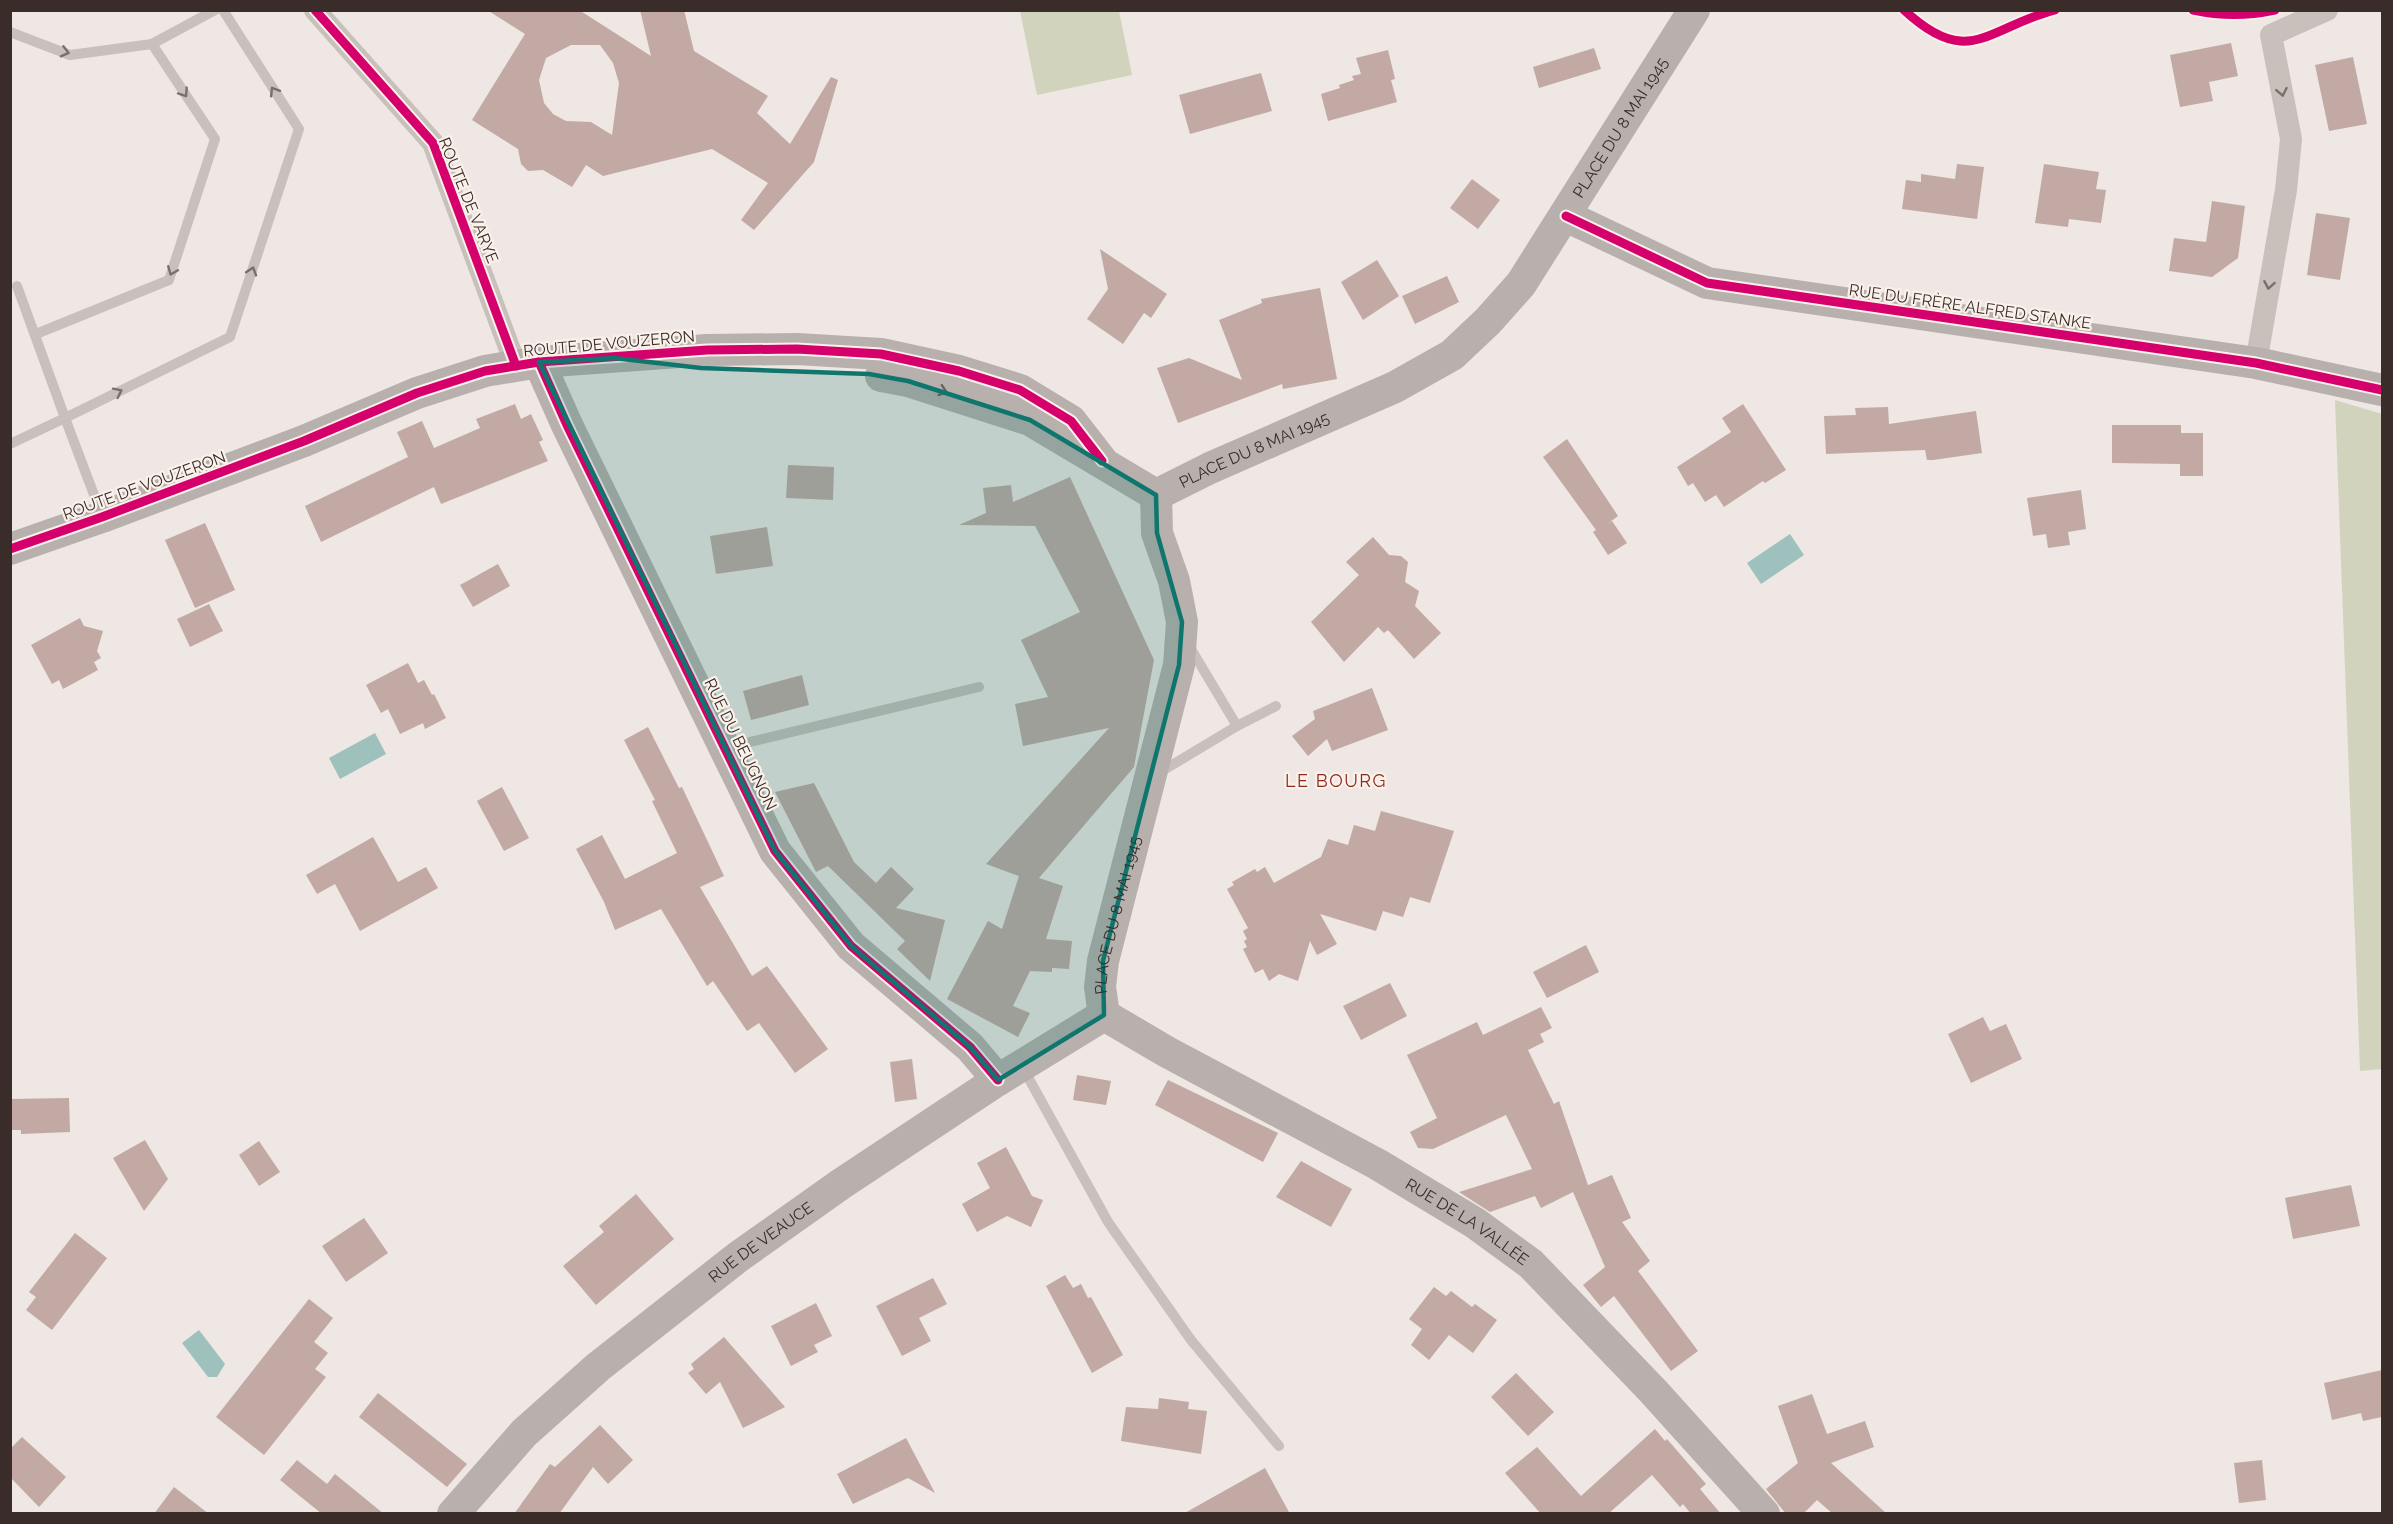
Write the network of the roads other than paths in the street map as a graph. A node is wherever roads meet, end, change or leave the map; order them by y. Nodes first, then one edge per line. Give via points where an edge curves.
1 (215, 10) edge
2 (223, 10) edge
3 (315, 10) edge
4 (1694, 10) edge
5 (2328, 10) edge
6 (10, 32) edge
7 (152, 44) junction
8 (1566, 216) junction
9 (18, 286) dead end
10 (36, 334) junction
11 (2256, 363) junction
12 (528, 364) junction
13 (2382, 390) edge
14 (65, 418) junction
15 (10, 444) edge
16 (1156, 495) junction
17 (102, 517) junction
18 (10, 549) edge
19 (1181, 633) junction
20 (979, 687) dead end
21 (1276, 706) dead end
22 (1237, 726) junction
23 (727, 748) junction
24 (1151, 777) junction
25 (1104, 1015) junction
26 (1010, 1073) junction
27 (1280, 1446) dead end
28 (453, 1514) edge
29 (1764, 1514) edge

1 - 7 lane
14 -> 2 lane via 230,337 299,129
3 - 12 street, ROUTE DE VARYE via 433,143
4 - 8 street, PLACE DU 8 MAI 1945
5 -> 11 street via 2271,35 2291,139
6 -> 7 lane via 70,55
7 -> 10 lane via 215,139 169,280
8 - 11 street, RUE DU FRÈRE ALFRED STANKE via 1707,283
8 - 16 street, PLACE DU 8 MAI 1945 via 1521,284 1452,355 1395,387
9 - 10 lane
10 - 14 lane
11 - 13 street, RUE DU FRÈRE ALFRED STANKE
12 - 16 street, ROUTE DE VOUZERON via 707,350 797,349 881,354 909,370 1030,420
12 - 17 street, ROUTE DE VOUZERON via 485,371 417,393 304,441
12 - 23 street, RUE DU BEUGNON via 567,425
14 - 15 lane
14 - 17 lane
16 - 19 street, PLACE DU 8 MAI 1945 via 1157,533 1174,581
17 - 18 street, ROUTE DE VOUZERON
19 - 22 lane
19 - 24 street, PLACE DU 8 MAI 1945 via 1179,665
20 - 23 lane
21 - 22 lane
22 - 24 lane
23 - 26 street, RUE DU BEUGNON via 775,851 851,946 970,1047
24 - 25 street, PLACE DU 8 MAI 1945 via 1103,961 1100,987
25 - 26 street, RUE DE VEAUCE
25 - 29 street, RUE DE LA VALLÉE via 1377,1164 1475,1222 1531,1264 1653,1390
26 - 27 lane via 1191,1340
26 - 28 street, RUE DE VEAUCE via 738,1257 598,1367 524,1433

